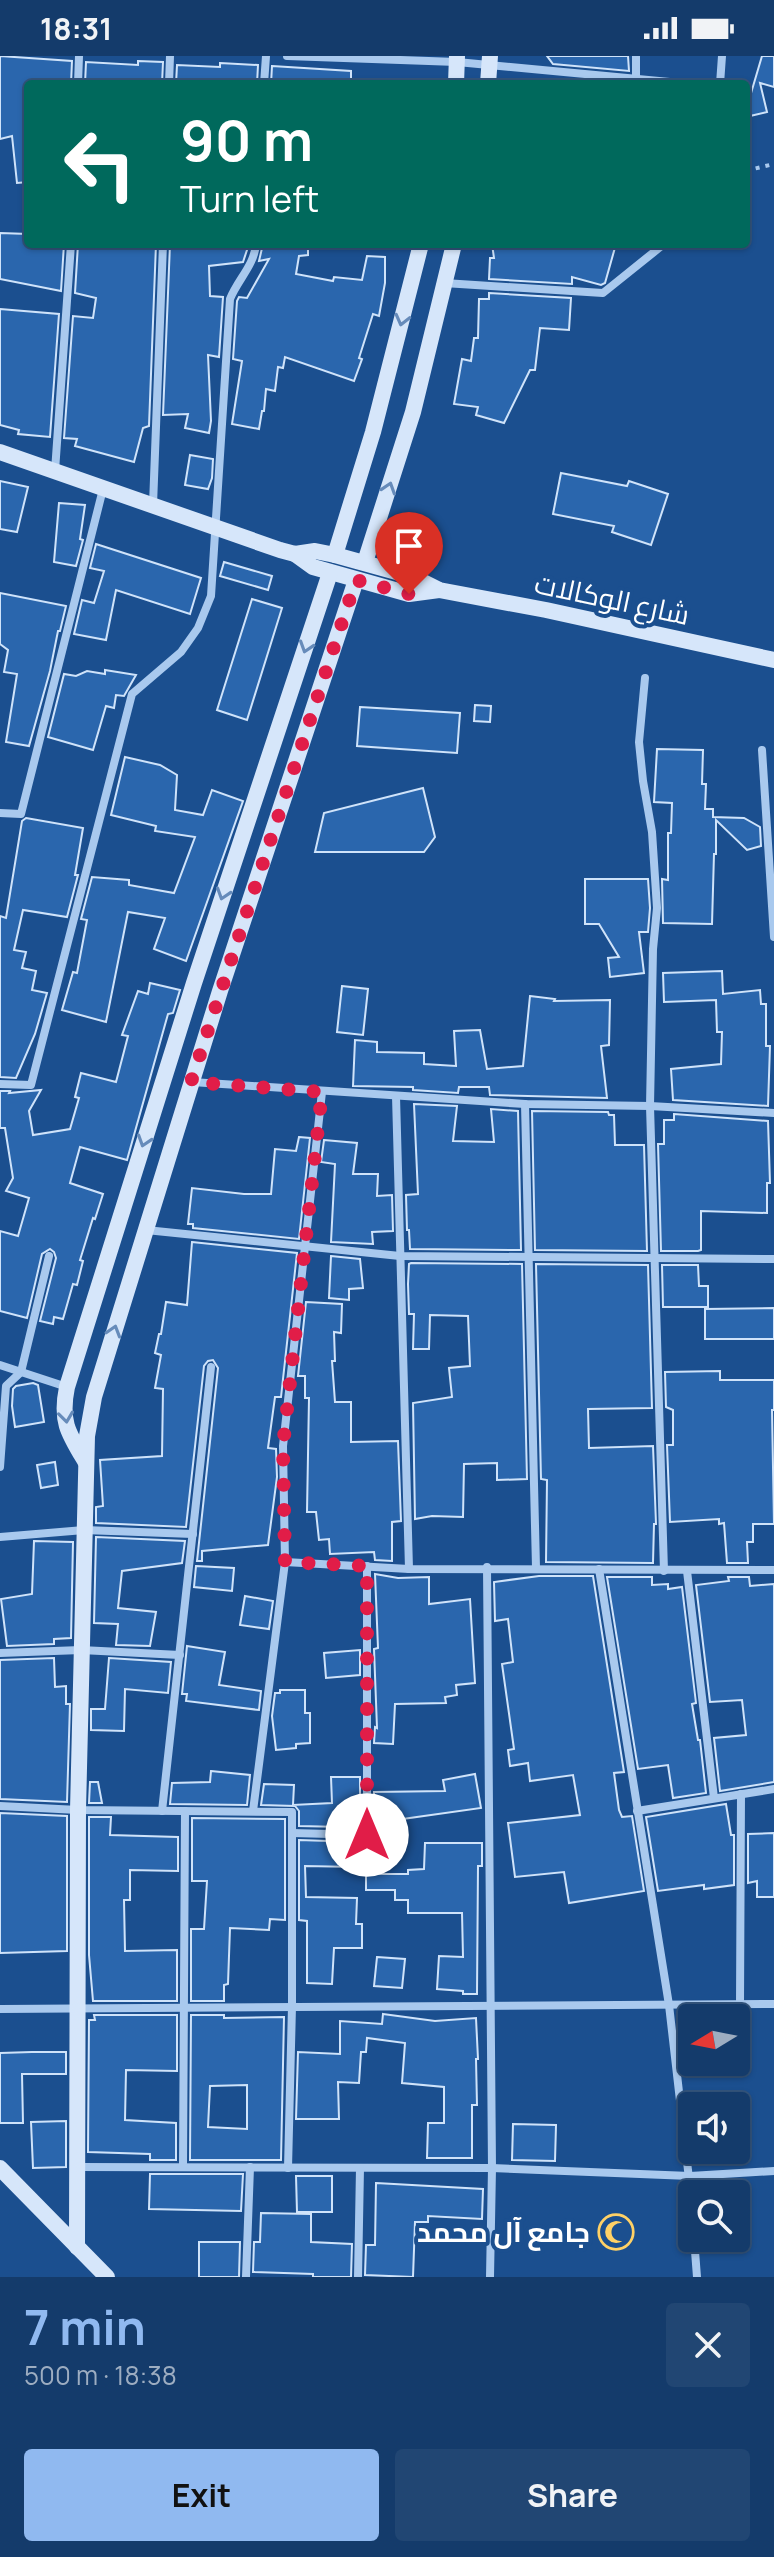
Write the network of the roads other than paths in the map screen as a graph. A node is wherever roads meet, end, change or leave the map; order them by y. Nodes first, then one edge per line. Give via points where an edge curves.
1 (79, 56) edge
2 (170, 56) edge
3 (266, 56) edge
4 (287, 56) edge
5 (524, 56) edge
6 (636, 56) edge
7 (722, 56) edge
8 (457, 59) edge
9 (490, 60) edge
10 (521, 68) junction
11 (636, 79) junction
12 (78, 80) edge
13 (169, 80) edge
14 (264, 80) edge
15 (456, 80) edge
16 (488, 80) edge
17 (647, 80) edge
18 (720, 80) edge
19 (71, 248) edge
20 (163, 248) edge
21 (256, 248) edge
22 (420, 248) edge
23 (453, 248) edge
24 (659, 248) edge
25 (444, 283) junction
26 (0, 452) edge
27 (55, 471) junction
28 (103, 488) junction
29 (153, 505) junction
30 (215, 528) junction
31 (295, 554) junction
32 (335, 555) junction
33 (365, 562) junction
34 (330, 573) junction
35 (356, 580) junction
36 (439, 590) junction
37 (774, 660) edge
38 (645, 678) dead end
39 (762, 750) dead end
40 (0, 813) edge
41 (774, 937) edge
42 (194, 983) junction
43 (220, 991) junction
44 (191, 1082) junction
45 (0, 1084) edge
46 (322, 1092) junction
47 (396, 1096) junction
48 (525, 1104) junction
49 (650, 1106) junction
50 (774, 1113) edge
51 (145, 1230) junction
52 (306, 1247) junction
53 (49, 1256) dead end
54 (400, 1256) junction
55 (527, 1256) junction
56 (774, 1259) edge
57 (656, 1260) junction
58 (0, 1365) edge
59 (211, 1367) dead end
60 (21, 1372) junction
61 (67, 1387) junction
62 (85, 1461) junction
63 (0, 1467) edge
64 (84, 1530) junction
65 (193, 1534) junction
66 (0, 1537) edge
67 (285, 1562) junction
68 (367, 1566) junction
69 (487, 1567) junction
70 (536, 1568) junction
71 (409, 1569) junction
72 (599, 1569) junction
73 (774, 1570) edge
74 (664, 1571) junction
75 (687, 1571) junction
76 (81, 1650) junction
77 (0, 1653) edge
78 (180, 1655) junction
79 (774, 1789) edge
80 (741, 1794) junction
81 (714, 1798) junction
82 (0, 1806) edge
83 (78, 1810) junction
84 (162, 1811) junction
85 (185, 1811) junction
86 (253, 1811) junction
87 (637, 1811) junction
88 (292, 1833) junction
89 (740, 2004) edge
90 (750, 2004) edge
91 (774, 2004) edge
92 (491, 2005) junction
93 (669, 2005) junction
94 (678, 2005) edge
95 (292, 2006) junction
96 (78, 2007) junction
97 (183, 2007) junction
98 (0, 2009) edge
99 (77, 2167) junction
100 (183, 2167) junction
101 (250, 2167) junction
102 (0, 2168) edge
103 (288, 2168) junction
104 (360, 2168) junction
105 (492, 2168) junction
106 (774, 2171) edge
107 (690, 2176) junction
108 (690, 2180) edge
109 (77, 2247) junction
110 (695, 2252) edge
111 (107, 2277) edge
112 (246, 2277) edge
113 (358, 2277) edge
114 (490, 2277) edge
115 (697, 2277) edge

1 - 12 street
2 - 13 street
3 - 14 street
4 - 8 street
5 - 10 street
6 - 11 street
7 - 18 street
8 - 9 street
8 - 15 street
9 - 10 street
9 - 16 street
10 - 11 street
11 - 17 street
19 - 27 street
20 - 29 street
21 - 30 street via 230,299
22 -> 32 street
23 - 25 street
24 - 25 street via 603,293
33 -> 25 street via 413,412
26 - 27 street, شارع الوكالات
27 - 28 street, شارع الوكالات
28 - 29 street, شارع الوكالات
28 - 40 street via 21,814
29 - 30 street, شارع الوكالات
30 - 31 street, شارع الوكالات
30 - 45 street via 211,596 198,628 181,652 132,694 31,1085
31 - 32 street, شارع الوكالات
31 - 34 street, شارع الوكالات
32 - 33 street, شارع الوكالات
33 - 36 street, شارع الوكالات
34 - 35 street, شارع الوكالات
34 -> 42 street
35 - 36 street, شارع الوكالات via 409,594
35 - 43 street
36 - 37 street, شارع الوكالات
38 - 49 street via 639,742 657,908
39 - 41 street
42 - 43 street
42 -> 61 street
43 - 44 street
44 - 46 street
44 - 51 street
46 - 47 street
46 - 52 street
47 - 48 street
47 - 54 street
48 - 49 street
48 - 55 street
49 - 50 street
49 - 57 street
51 - 52 street
62 -> 51 street via 94,1397
52 - 54 street
52 - 67 street via 283,1446
53 - 60 street
54 - 55 street
54 - 71 street
55 - 57 street
55 - 70 street
56 - 57 street
57 - 74 street
58 - 60 street
59 - 65 street
60 - 61 street
60 - 63 street via 6,1386
61 -> 62 street via 65,1424
62 - 64 street
64 - 65 street
64 - 66 street
64 - 76 street
65 - 78 street
67 - 68 street
67 - 86 street
68 - 71 street
68 - 88 street via 367,1835
69 - 70 street
69 - 71 street
69 - 92 street
70 - 72 street
72 - 74 street
72 - 87 street
73 - 75 street
74 - 75 street
75 - 81 street
76 - 77 street
76 - 78 street
76 - 83 street
78 - 84 street
79 - 80 street
80 - 81 street
80 - 89 street
81 - 87 street
82 - 83 street
83 - 84 street
83 - 96 street
84 - 85 street
85 - 86 street
85 - 97 street
86 - 88 street via 292,1812
87 - 93 street
88 - 95 street
90 - 91 street
92 - 93 street
92 - 95 street
92 - 105 street
93 - 94 street
93 - 107 street
95 - 97 street
95 - 103 street
96 - 97 street
96 - 98 street
96 - 99 street
97 - 100 street
99 - 100 street
99 - 109 street
100 - 101 street
101 - 103 street
101 - 112 street
102 - 109 street
103 - 104 street
104 - 105 street
104 - 113 street
105 - 107 street
105 - 114 street
106 - 107 street
107 - 108 street
109 - 111 street
110 - 115 street

